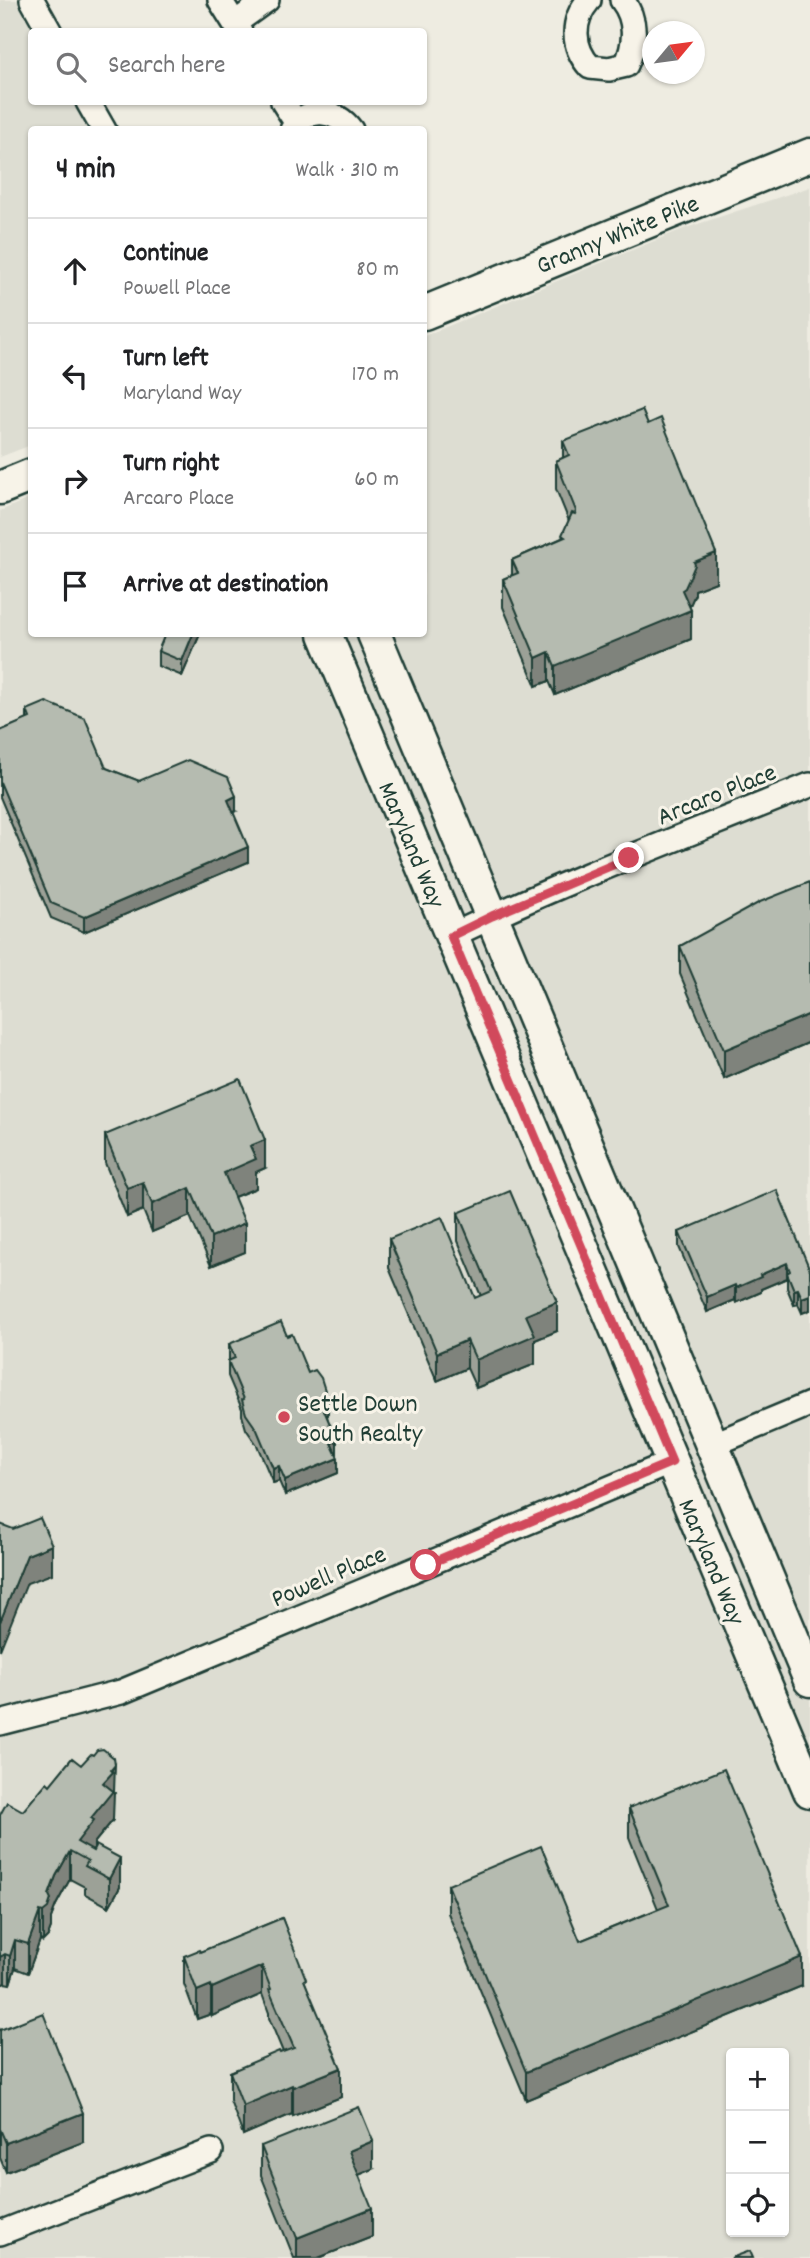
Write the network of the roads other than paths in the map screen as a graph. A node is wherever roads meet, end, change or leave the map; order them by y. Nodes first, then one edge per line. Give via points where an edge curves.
1 (32, 0) edge
2 (220, 0) edge
3 (267, 0) edge
4 (589, 0) edge
5 (622, 0) edge
6 (237, 27) edge
7 (48, 28) edge
8 (90, 105) edge
9 (285, 105) edge
10 (102, 126) edge
11 (294, 126) edge
12 (348, 126) edge
13 (810, 155) edge
14 (427, 312) edge
15 (28, 477) edge
16 (0, 488) edge
17 (326, 637) edge
18 (375, 637) edge
19 (810, 785) edge
20 (492, 916) junction
21 (451, 936) junction
22 (810, 1404) edge
23 (712, 1445) junction
24 (672, 1462) junction
25 (810, 1680) edge
26 (0, 1723) edge
27 (810, 1791) edge
28 (211, 2151) dead end
29 (0, 2233) edge

1 - 7 street
2 - 6 street
3 - 6 street
4 - 5 street via 578,16 575,39 590,67 609,69 626,65 634,47 633,28
8 - 10 street
9 - 11 street
11 - 12 street via 318,111 334,114
13 - 14 main road, Granny White Pike
15 - 16 main road
17 - 21 main road, Maryland Way
18 - 20 main road, Maryland Way
19 - 20 street, Arcaro Place
20 - 21 street, Arcaro Place
20 - 23 main road, Maryland Way
21 - 24 main road, Maryland Way
22 - 23 street
23 - 24 main road
23 - 25 main road, Maryland Way
24 - 26 street, Powell Place via 121,1692
24 - 27 main road, Maryland Way
28 - 29 street

